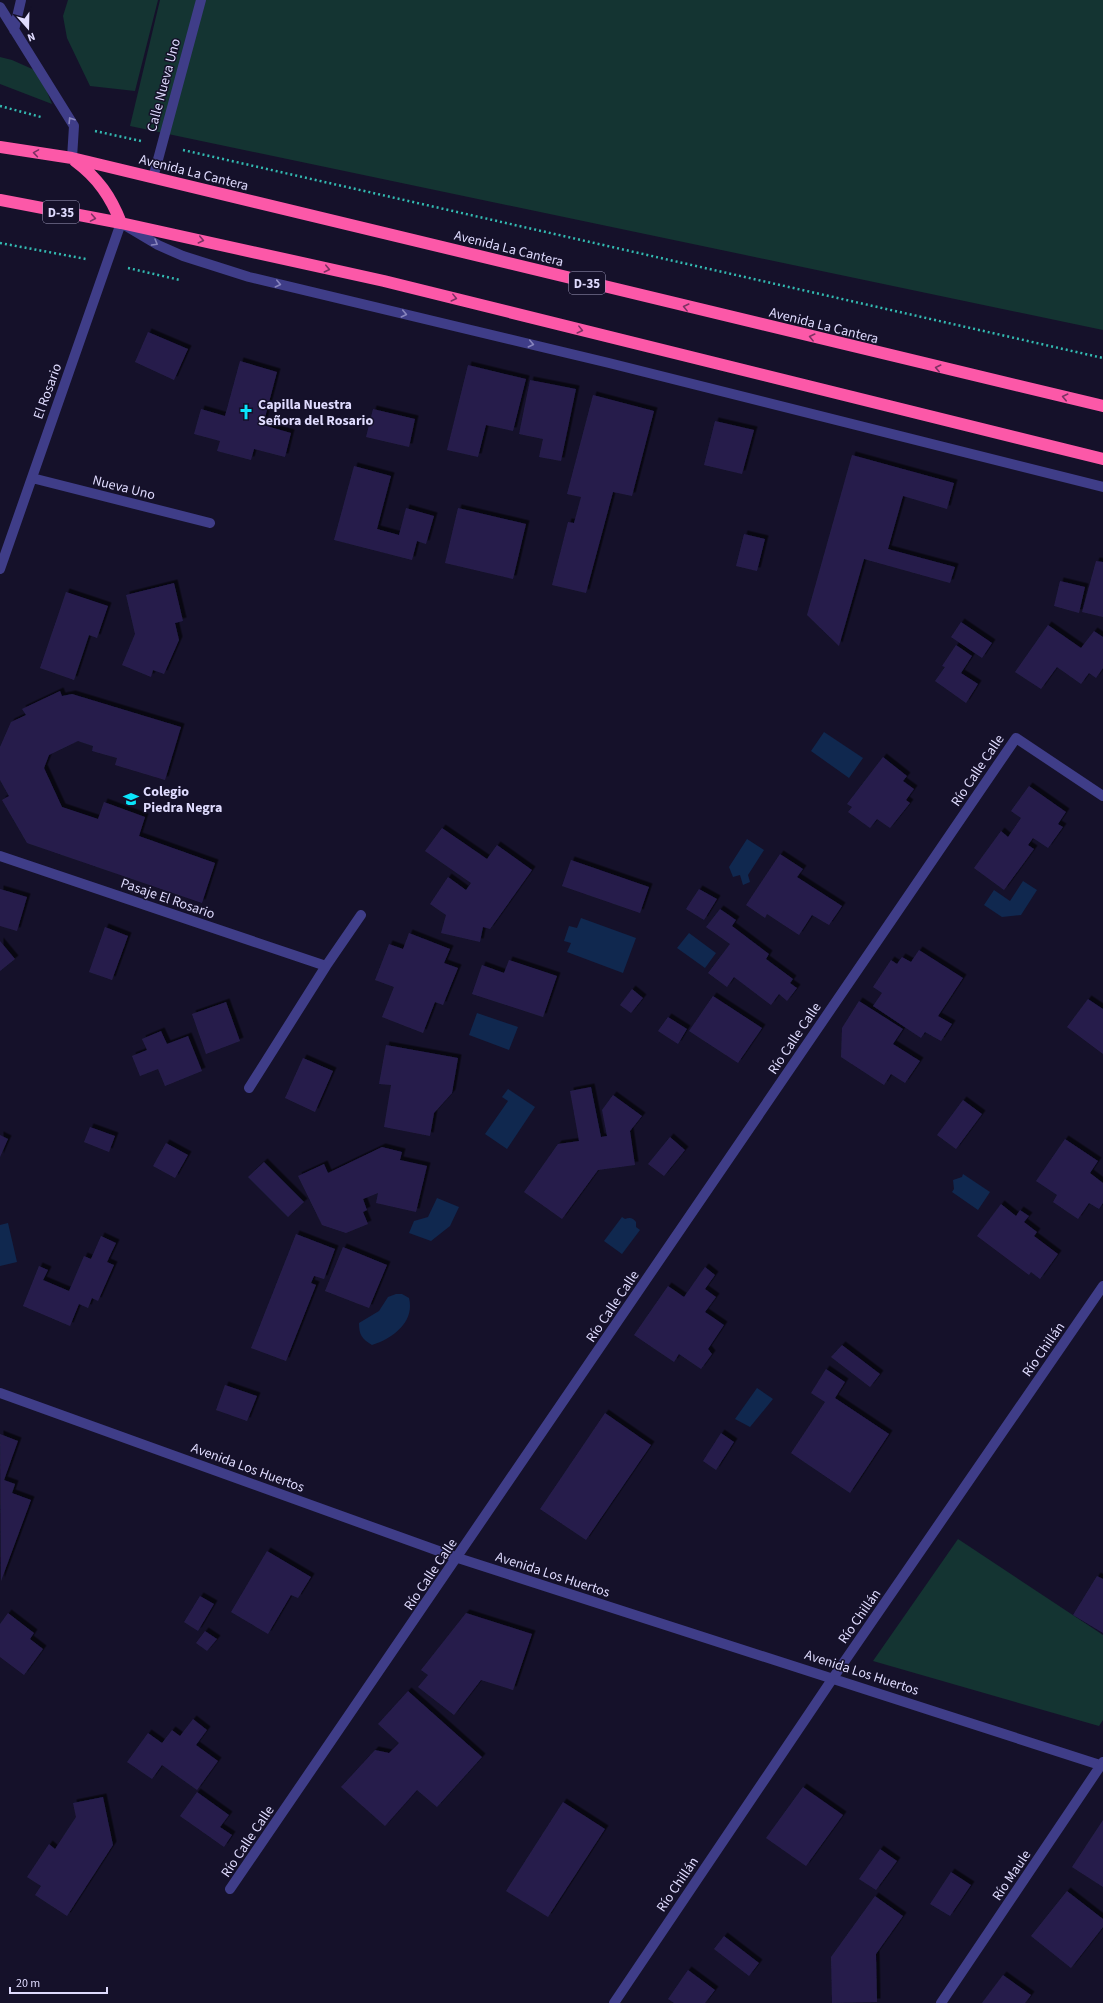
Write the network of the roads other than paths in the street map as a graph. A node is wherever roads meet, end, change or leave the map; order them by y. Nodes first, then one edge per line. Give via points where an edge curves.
1 (21, 0) edge
2 (201, 0) edge
3 (0, 8) edge
4 (14, 30) junction
5 (0, 147) edge
6 (72, 158) junction
7 (153, 178) junction
8 (0, 200) edge
9 (122, 223) junction
10 (1103, 406) edge
11 (1103, 460) edge
12 (32, 478) junction
13 (1103, 488) edge
14 (210, 523) dead end
15 (0, 569) edge
16 (1103, 796) edge
17 (0, 856) edge
18 (361, 915) dead end
19 (326, 966) junction
20 (249, 1088) dead end
21 (1103, 1286) edge
22 (0, 1393) edge
23 (458, 1558) junction
24 (833, 1678) junction
25 (1102, 1765) edge
26 (230, 1889) dead end
27 (614, 2003) edge
28 (942, 2003) edge

1 - 4 street
2 - 7 street, Calle Nueva Uno
3 - 4 street
6 -> 4 street via 74,126
6 -> 5 highway, Avenida La Cantera / D-35
6 - 7 highway, Avenida La Cantera / D-35
6 - 9 highway via 91,172 106,190
10 -> 7 highway, Avenida La Cantera / D-35
8 -> 9 highway, D-35
9 -> 11 highway, D-35 via 384,281
9 - 12 street, El Rosario
9 -> 13 street via 158,245 183,256 249,277 601,361
12 - 14 street, Nueva Uno
12 - 15 street, El Rosario
16 - 23 street, Río Calle Calle via 1016,738
17 - 19 street, Pasaje El Rosario
18 - 19 street
19 - 20 street
21 - 24 street, Río Chillán
22 - 23 street, Avenida Los Huertos
23 - 24 street, Avenida Los Huertos
23 - 26 street, Río Calle Calle
24 - 25 street, Avenida Los Huertos
24 - 27 street, Río Chillán
25 - 28 street, Río Maule

